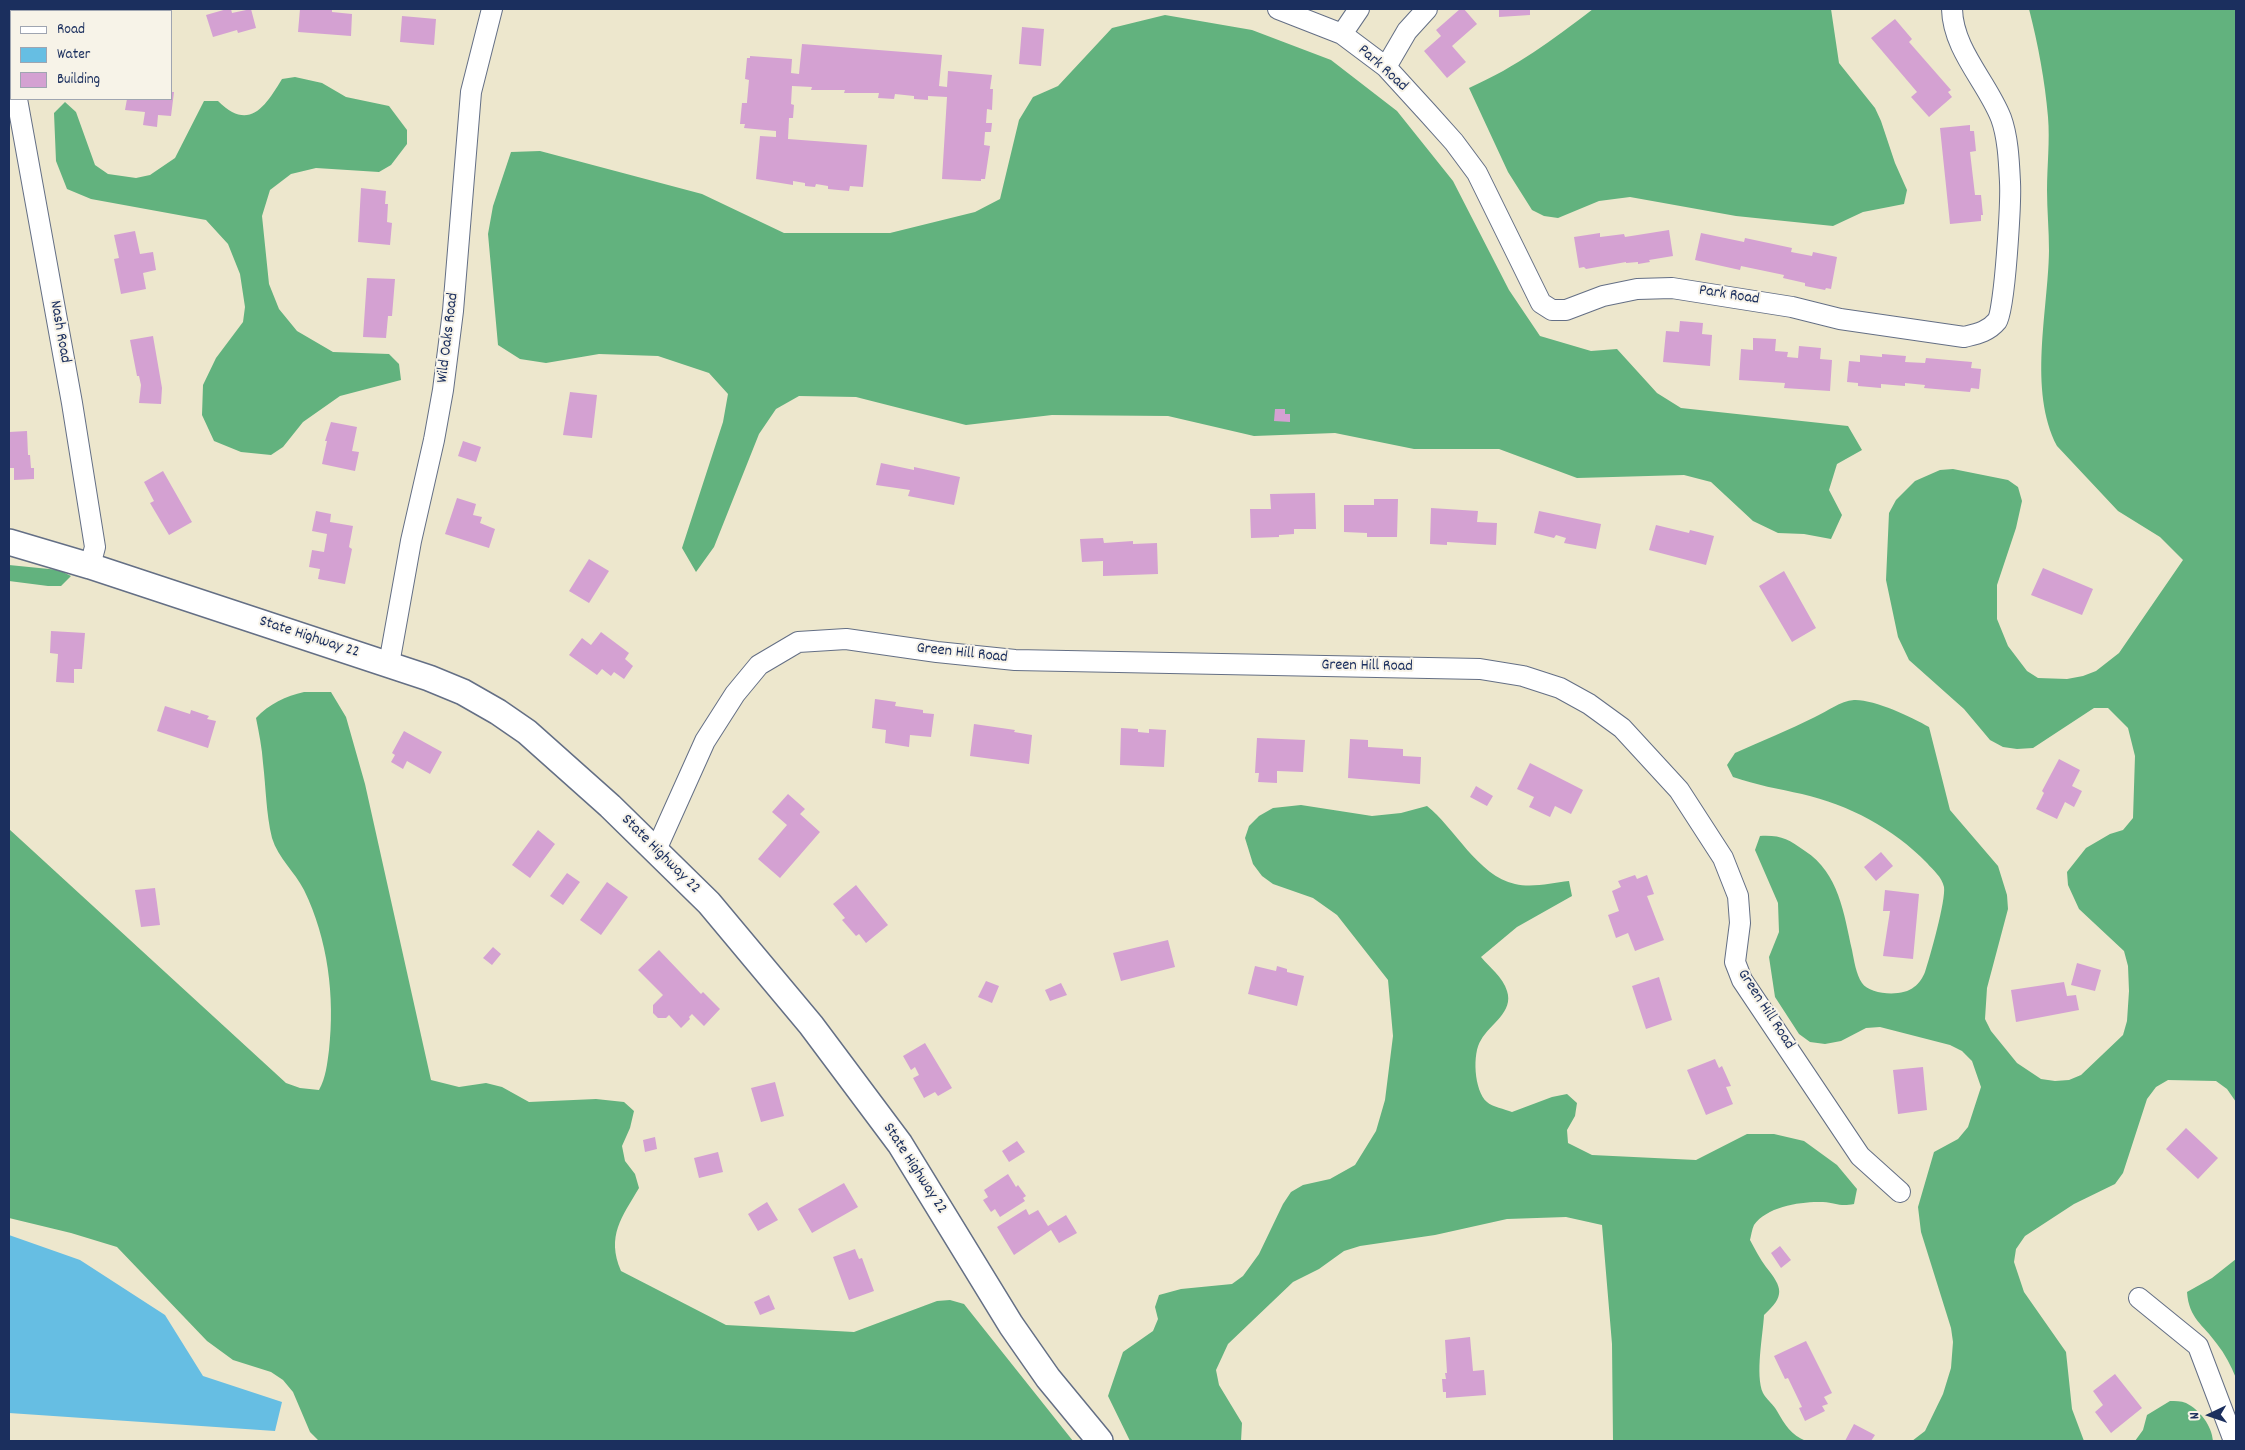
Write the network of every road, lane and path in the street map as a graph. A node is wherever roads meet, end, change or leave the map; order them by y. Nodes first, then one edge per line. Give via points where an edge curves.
1 (492, 9) edge
2 (1278, 9) edge
3 (1360, 9) edge
4 (1427, 9) edge
5 (1952, 9) edge
6 (1342, 34) junction
7 (1386, 67) junction
8 (17, 100) edge
9 (9, 542) edge
10 (90, 566) junction
11 (389, 664) junction
12 (656, 850) junction
13 (1900, 1192) dead end
14 (2139, 1298) dead end
15 (1100, 1441) edge
16 (2234, 1441) edge

1 - 11 street, Wild Oaks Road via 471,92 453,311 443,390
2 - 6 street, Park Road
3 - 6 street
4 - 7 street via 1407,31
5 - 7 street, Park Road via 1958,38 2002,119 2010,184 2003,295 1998,320 1983,332 1964,337 1840,319 1711,292 1672,288 1637,289 1603,296 1566,310 1552,310 1541,303 1477,174 1454,142
6 - 7 street, Park Road
8 - 10 street, Nash Road via 96,547
9 - 10 main road, State Highway 22
10 - 11 main road, State Highway 22
11 - 12 main road, State Highway 22 via 463,692 527,732
12 - 13 street, Green Hill Road via 705,740 734,694 758,665 798,642 846,639 1015,660 1480,669 1524,676 1560,688 1622,728 1679,790 1723,858 1738,896 1740,923 1734,962 1742,980 1860,1156
12 - 15 main road, State Highway 22 via 709,903 761,963 857,1085 930,1190 1011,1325 1048,1378
14 - 16 street via 2198,1346

